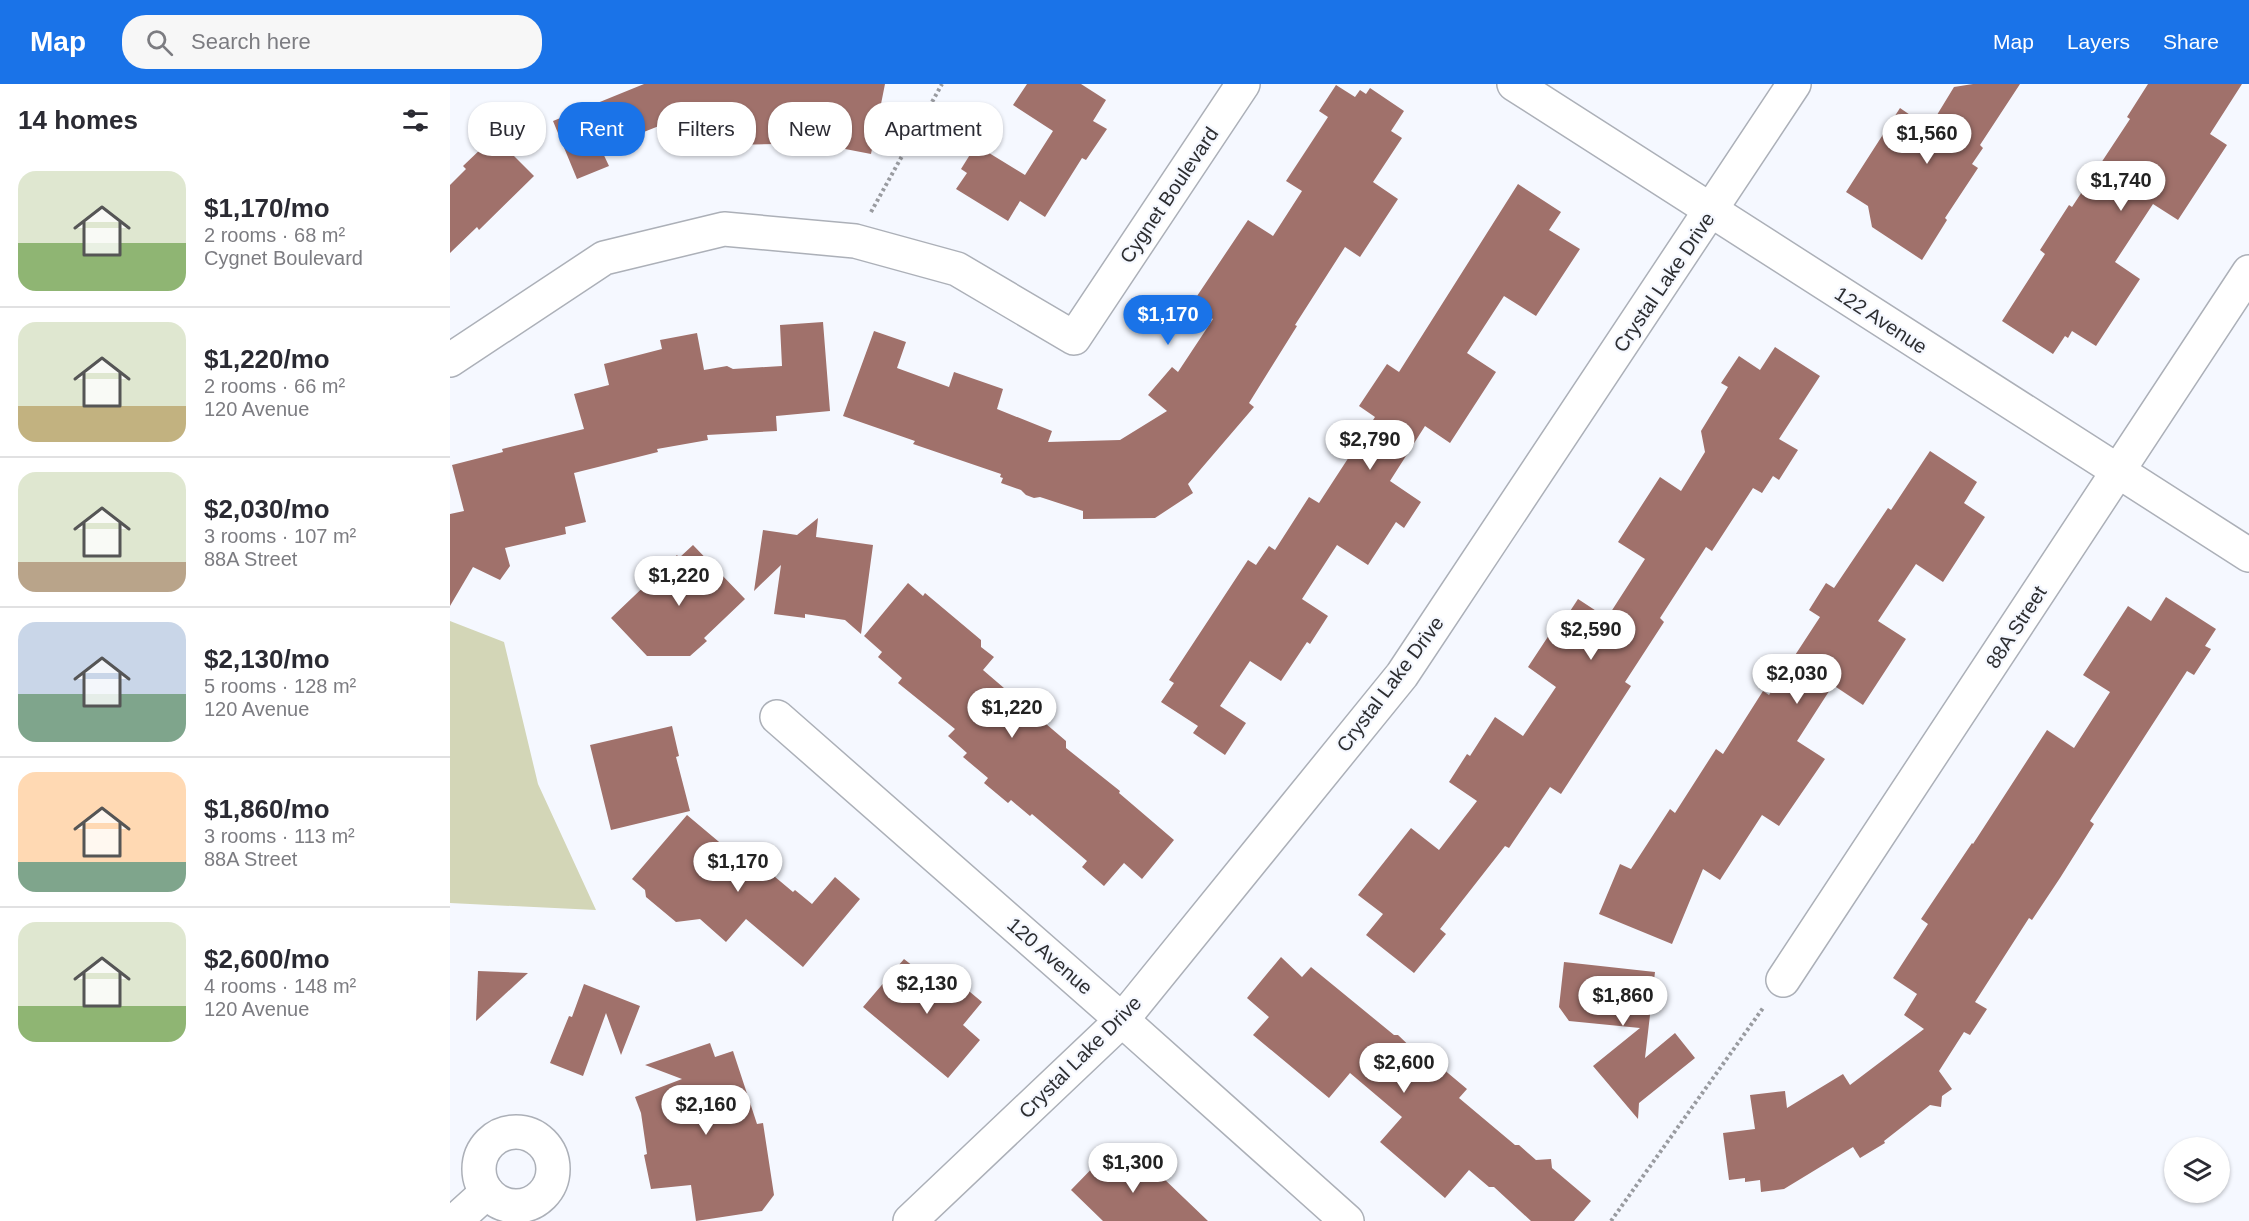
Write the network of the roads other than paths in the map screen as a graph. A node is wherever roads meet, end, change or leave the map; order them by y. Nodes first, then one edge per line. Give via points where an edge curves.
1 (1243, 84) edge
2 (1514, 84) edge
3 (1794, 84) edge
4 (1711, 211) junction
5 (2249, 272) edge
6 (450, 360) edge
7 (2118, 473) junction
8 (2249, 555) edge
9 (777, 717) dead end
10 (1783, 980) road end
11 (1122, 1020) junction
12 (488, 1192) dead end
13 (455, 1221) edge
14 (910, 1221) edge
15 (1347, 1221) edge

1 - 6 street, Cygnet Boulevard via 1074,338 957,269 855,241 724,229 604,258
2 - 4 street, 122 Avenue
3 - 4 street, Crystal Lake Drive
4 - 7 street, 122 Avenue
4 - 11 street, Crystal Lake Drive via 1402,675
5 - 7 street, 88A Street
7 - 8 street, 122 Avenue
7 - 10 street, 88A Street
9 - 11 street, 120 Avenue
11 - 14 street, Crystal Lake Drive
11 - 15 street, 120 Avenue
12 - 13 street

